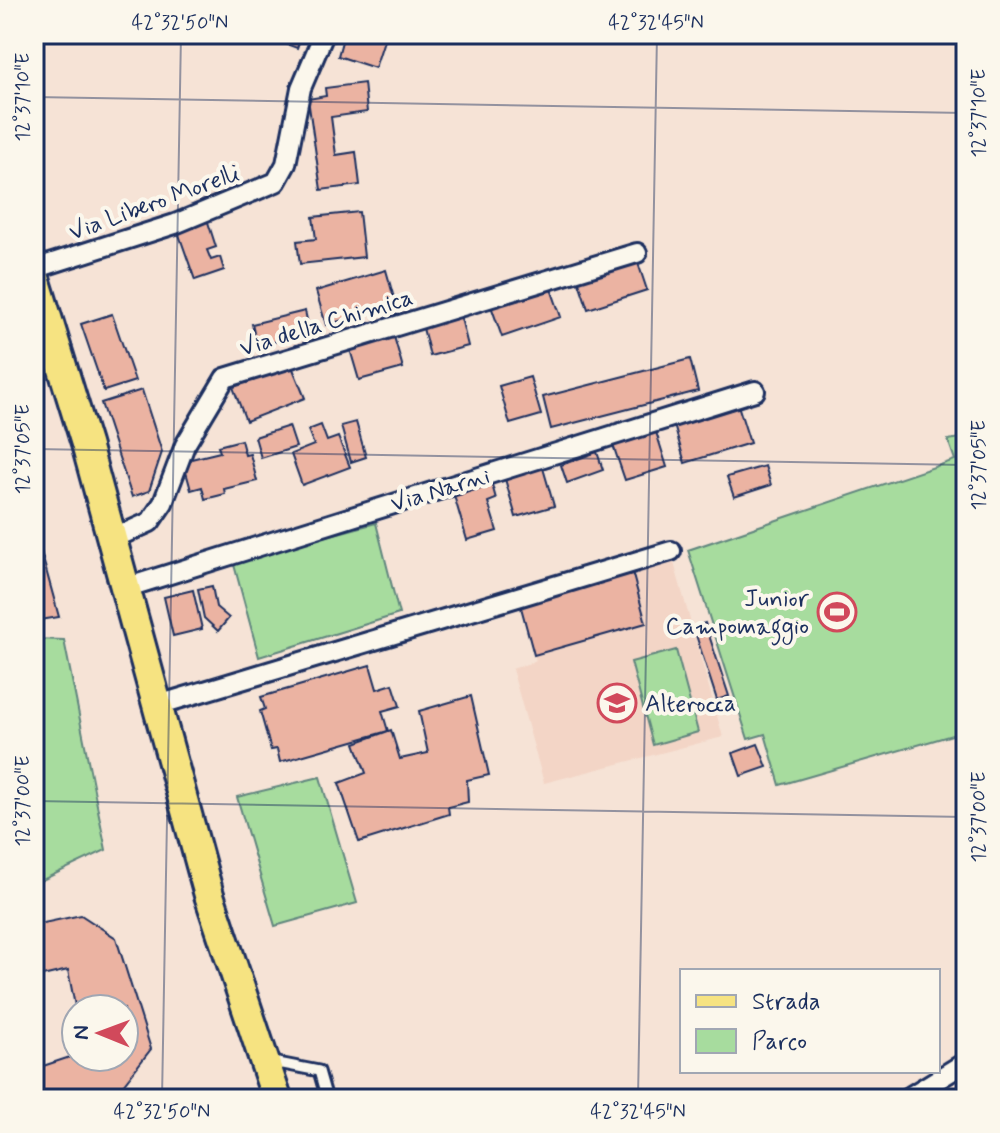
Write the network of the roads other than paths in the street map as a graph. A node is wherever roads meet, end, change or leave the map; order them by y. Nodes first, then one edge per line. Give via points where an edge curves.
1 (324, 34) edge
2 (637, 253) dead end
3 (34, 272) edge
4 (755, 391) dead end
5 (112, 539) junction
6 (671, 551) dead end
7 (125, 588) junction
8 (158, 705) junction
9 (264, 1061) junction
10 (966, 1062) edge
11 (277, 1099) edge
12 (327, 1099) edge
13 (906, 1099) edge

1 - 3 street, Via Libero Morelli via 301,88 286,164 276,182 175,224
2 - 5 street, Via della Chimica via 225,378 185,445 150,522
3 - 5 main road
4 - 7 street, Via Narni
5 - 7 main road
6 - 8 street
7 - 8 main road
8 - 9 main road via 209,895
9 - 11 main road
9 - 12 lane via 319,1071
10 - 13 street

